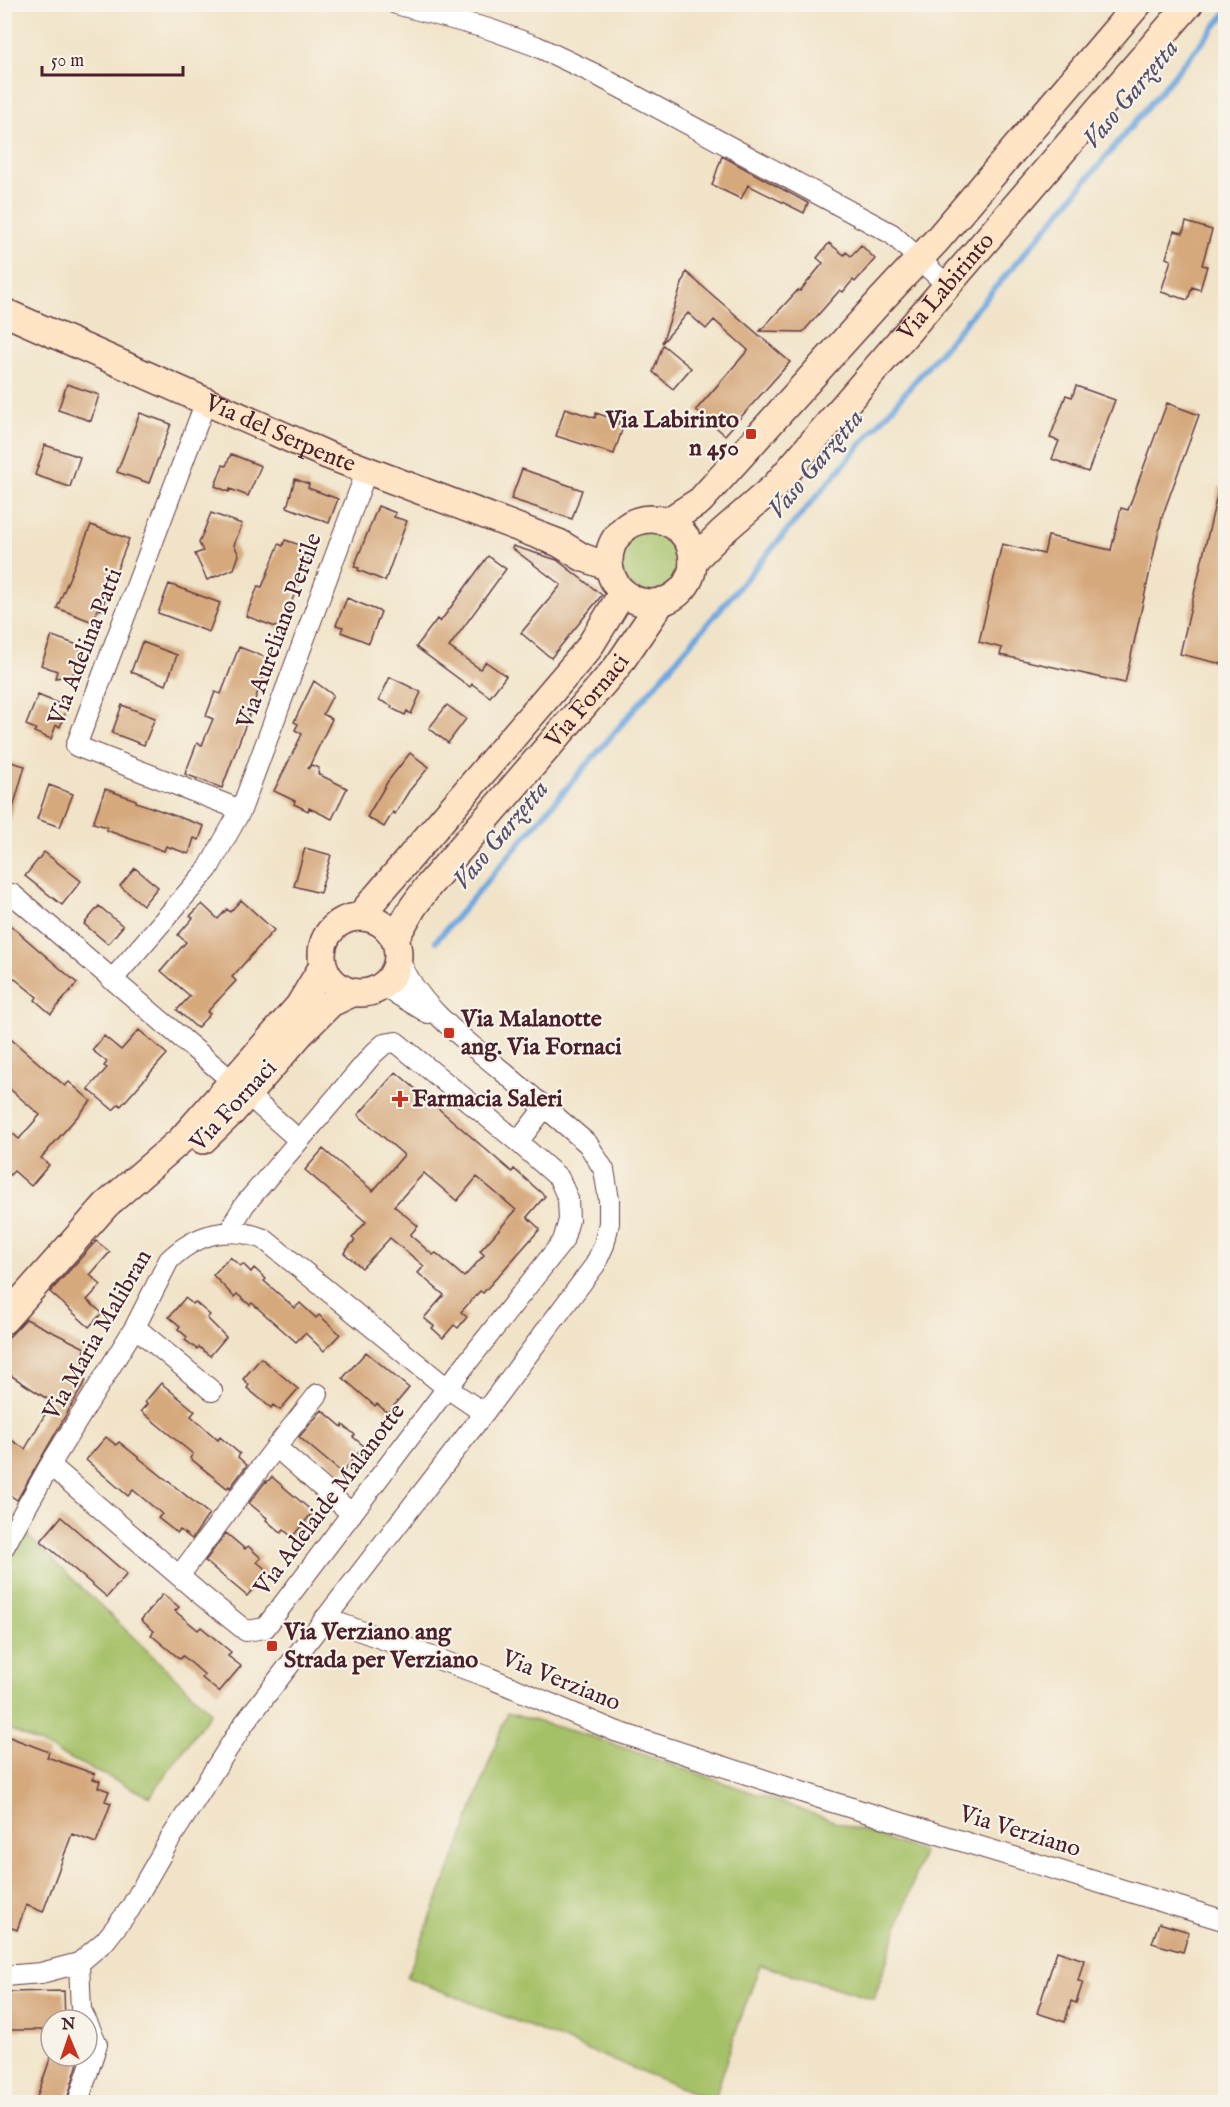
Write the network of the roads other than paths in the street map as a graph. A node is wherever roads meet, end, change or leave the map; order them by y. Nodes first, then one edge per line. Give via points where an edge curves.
1 (396, 4) edge
2 (1138, 4) edge
3 (1148, 4) edge
4 (1189, 4) edge
5 (1170, 27) junction
6 (919, 259) junction
7 (947, 285) junction
8 (4, 312) edge
9 (206, 401) junction
10 (367, 470) junction
11 (667, 522) junction
12 (614, 540) junction
13 (560, 543) junction
14 (693, 561) junction
15 (609, 567) junction
16 (623, 592) junction
17 (662, 601) junction
18 (241, 810) junction
19 (4, 902) edge
20 (359, 917) junction
21 (397, 949) junction
22 (323, 966) junction
23 (112, 980) junction
24 (383, 986) junction
25 (352, 993) junction
26 (450, 1027) junction
27 (240, 1088) junction
28 (545, 1107) junction
29 (299, 1140) junction
30 (519, 1142) junction
31 (233, 1232) junction
32 (7, 1311) edge
33 (135, 1327) junction
34 (447, 1388) junction
35 (212, 1391) dead end
36 (318, 1394) dead end
37 (484, 1413) junction
38 (276, 1447) junction
39 (50, 1465) junction
40 (352, 1514) junction
41 (4, 1547) edge
42 (179, 1576) junction
43 (325, 1618) junction
44 (1226, 1921) edge
45 (79, 1963) junction
46 (4, 1976) edge
47 (81, 2008) edge
48 (90, 2068) edge
49 (78, 2103) edge

1 - 6 street via 536,46 595,74 892,234
2 - 6 street, Via Labirinto
3 - 5 street
4 - 5 street, Via Labirinto
5 - 7 street, Via Labirinto
6 - 7 street
6 - 11 street, Via Labirinto via 700,501
7 - 14 street, Via Labirinto via 775,486
8 - 9 street, Via del Serpente
9 - 10 street, Via del Serpente
9 - 18 street, Via Adelina Patti via 76,747
10 - 13 street, Via del Serpente
10 - 18 street, Via Aureliano Pertile
11 - 12 street via 638,520
11 - 14 street via 685,536
12 - 13 street, Via del Serpente
12 - 15 street
13 - 15 street, Via del Serpente
14 - 17 street, Via Fornaci via 686,584
15 - 16 street
16 - 17 street via 646,603
16 - 20 street, Via Fornaci via 588,649
17 - 21 street, Via Fornaci via 617,667 429,885 413,907
18 - 23 street via 208,868
19 - 23 street via 12,894
20 - 21 street via 376,920 390,931
20 - 22 street, Via Fornaci via 339,923 329,933 321,953
21 - 24 street, Via Fornaci via 396,970
21 - 26 street via 404,972
22 - 25 street via 334,984
22 - 27 street, Via Fornaci
23 - 27 street
24 - 25 street, Via Fornaci via 368,993
24 - 26 street
25 - 27 street, Via Fornaci via 331,1003
26 - 28 street
27 - 29 street
27 - 32 street, Via Fornaci via 106,1205
28 - 30 street
28 - 37 street via 588,1144 604,1170 609,1223 596,1265
29 - 30 street, Via Adelaide Malanotte via 374,1054 384,1044 396,1042
29 - 31 street, Via Adelaide Malanotte via 244,1204
30 - 34 street, Via Adelaide Malanotte via 559,1178 568,1199 569,1220 563,1241
31 - 33 street, Via Maria Malibran via 218,1233 178,1251 169,1260
31 - 34 street via 264,1239
33 - 35 street
33 - 39 street, Via Maria Malibran
34 - 37 street
34 - 40 street, Via Adelaide Malanotte
36 - 38 street
37 - 43 street
38 - 40 street
38 - 42 street
39 - 41 street, Via Maria Malibran
39 - 42 street
40 - 42 street, Via Adelaide Malanotte via 265,1628 246,1631
43 - 44 street, Via Verziano via 490,1678 615,1731 832,1802
43 - 45 street via 243,1725 130,1909 105,1941
45 - 46 street via 41,1973
45 - 47 street
48 - 49 street

